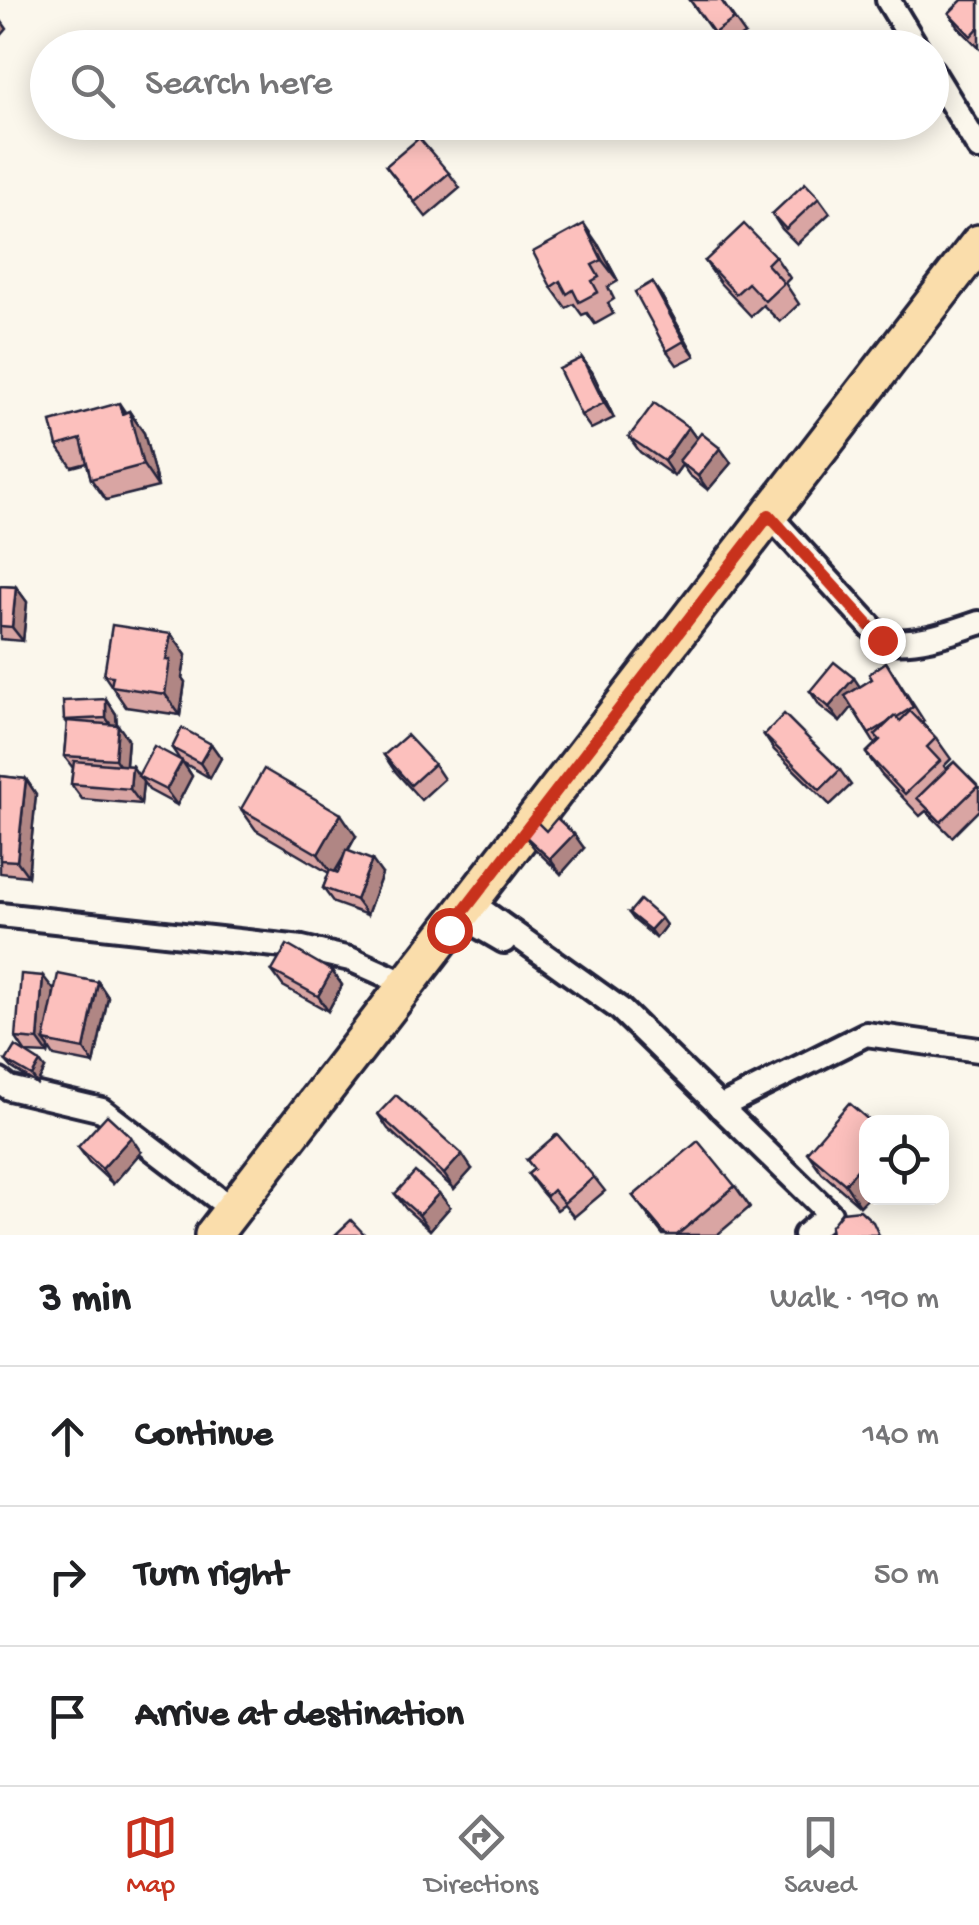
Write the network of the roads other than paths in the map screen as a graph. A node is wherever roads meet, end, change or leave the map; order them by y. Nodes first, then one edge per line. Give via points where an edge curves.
1 (888, 0) edge
2 (907, 30) edge
3 (949, 98) edge
4 (979, 148) edge
5 (979, 244) edge
6 (769, 515) junction
7 (979, 623) edge
8 (470, 902) junction
9 (0, 915) edge
10 (504, 941) dead end
11 (406, 984) junction
12 (979, 1050) edge
13 (0, 1081) edge
14 (720, 1107) junction
15 (223, 1222) edge
16 (805, 1235) edge

1 - 2 street
3 - 4 street
5 - 6 main road
6 - 7 street via 882,640
6 - 8 main road
8 - 10 street via 461,916
8 - 11 main road
8 - 14 street via 620,1009
9 - 11 street via 302,948 350,958
11 - 15 main road
12 - 14 street via 866,1034
13 - 15 street via 102,1110
14 - 16 street via 830,1214

